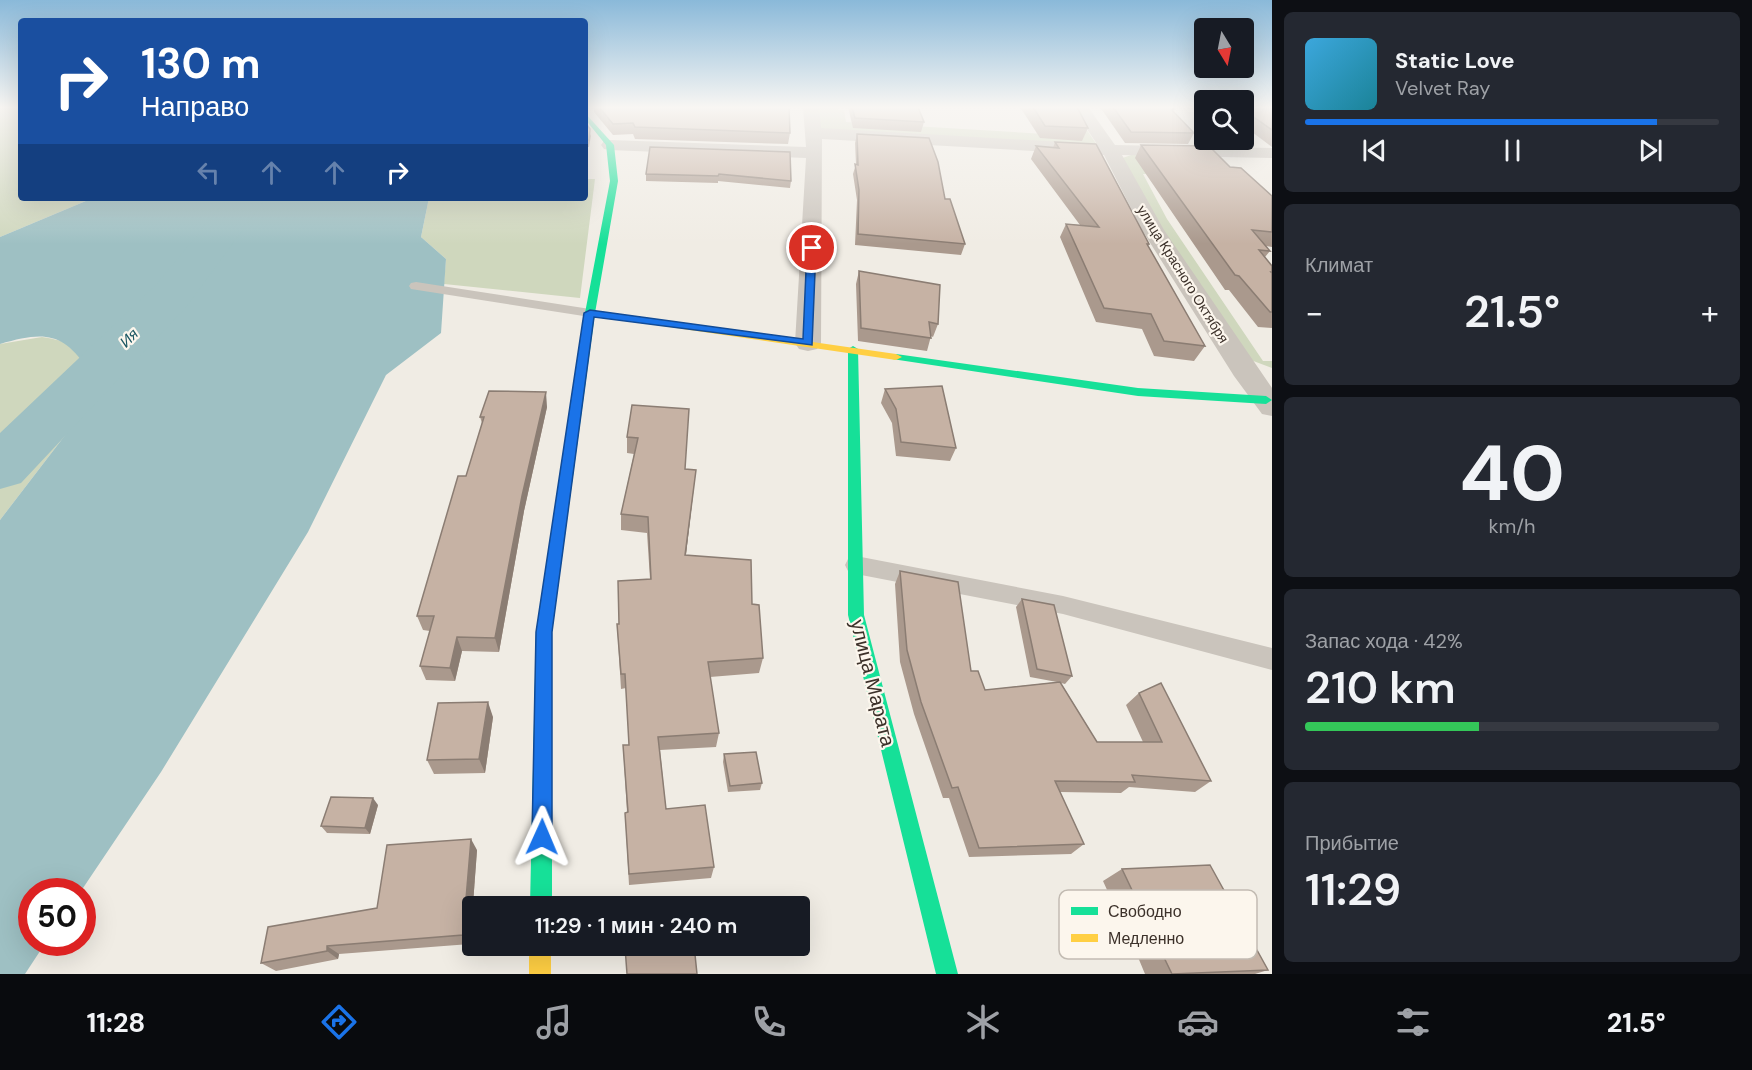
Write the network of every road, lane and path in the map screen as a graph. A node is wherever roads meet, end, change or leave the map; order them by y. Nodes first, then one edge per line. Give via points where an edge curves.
1 (611, 152) edge
2 (814, 152) edge
3 (1111, 152) edge
4 (1242, 152) edge
5 (1272, 153) edge
6 (416, 286) dead end
7 (590, 313) junction
8 (808, 343) junction
9 (853, 350) junction
10 (1264, 390) edge
11 (856, 565) junction
12 (1272, 659) edge
13 (541, 896) edge
14 (540, 956) edge
15 (540, 974) edge
16 (947, 974) edge

1 - 7 main road via 614,181
2 - 8 street
3 - 10 street, улица Красного Октября via 1153,230
4 - 5 street
6 - 7 lane
7 - 8 main road
7 - 13 main road via 544,632
8 - 9 main road
9 - 10 main road via 1138,392
9 - 11 main road, улица Марата
11 - 12 lane via 1063,605
11 - 16 main road, улица Марата via 856,615
14 - 15 main road

